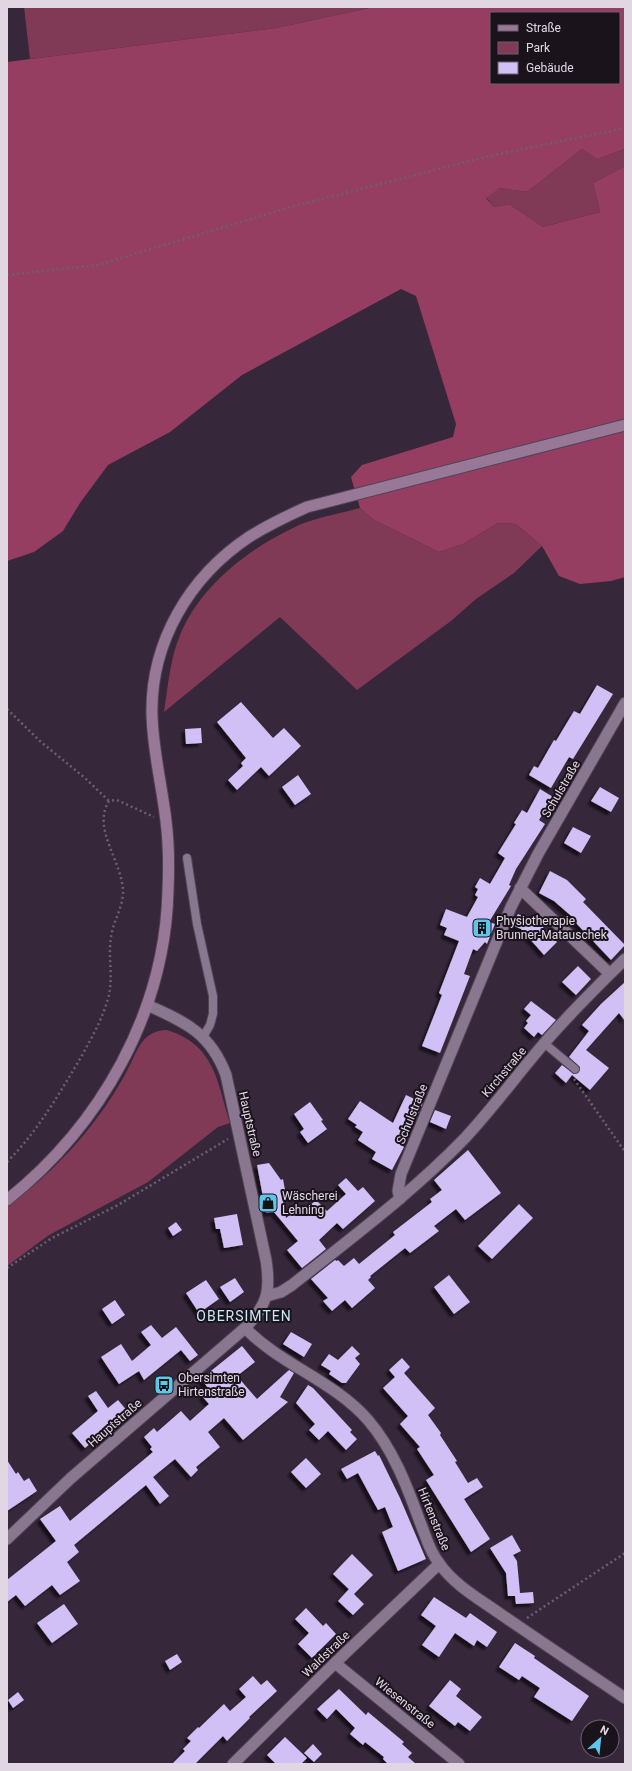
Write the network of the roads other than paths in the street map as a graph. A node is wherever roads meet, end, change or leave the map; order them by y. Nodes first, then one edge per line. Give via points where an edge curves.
1 (625, 425) edge
2 (625, 703) edge
3 (187, 858) dead end
4 (520, 888) junction
5 (625, 959) edge
6 (610, 974) junction
7 (147, 1005) junction
8 (203, 1036) junction
9 (544, 1043) junction
10 (575, 1069) road end
11 (400, 1198) junction
12 (7, 1200) edge
13 (267, 1296) junction
14 (244, 1328) junction
15 (7, 1539) edge
16 (439, 1564) junction
17 (335, 1663) junction
18 (625, 1698) edge
19 (234, 1764) edge
20 (459, 1764) edge

1 - 7 main road via 307,507 247,539 224,557 191,590 170,627 155,668 152,716 166,823 167,913 163,944
2 - 4 street, Schulstraße
3 - 8 lane via 197,924 213,996 213,1014
4 - 6 street
4 - 11 street, Schulstraße via 401,1174 398,1191
5 - 6 street, Kirchstraße
6 - 9 street, Kirchstraße
7 - 8 street, Hauptstraße via 181,1020
7 - 12 main road via 122,1062 103,1095 54,1158
8 - 13 street, Hauptstraße via 220,1060 226,1075 266,1260 269,1277
9 - 10 lane
9 - 11 street, Kirchstraße via 466,1137
11 - 13 street via 292,1286
13 - 14 street, Hauptstraße via 254,1319
14 - 15 street, Hauptstraße via 72,1478
14 - 16 street, Hirtenstraße via 269,1349 333,1389 369,1421 394,1458 431,1551
16 - 17 street, Waldstraße
16 - 18 street, Hirtenstraße via 463,1586 517,1625
17 - 19 street, Waldstraße
17 - 20 street, Wiesenstraße

